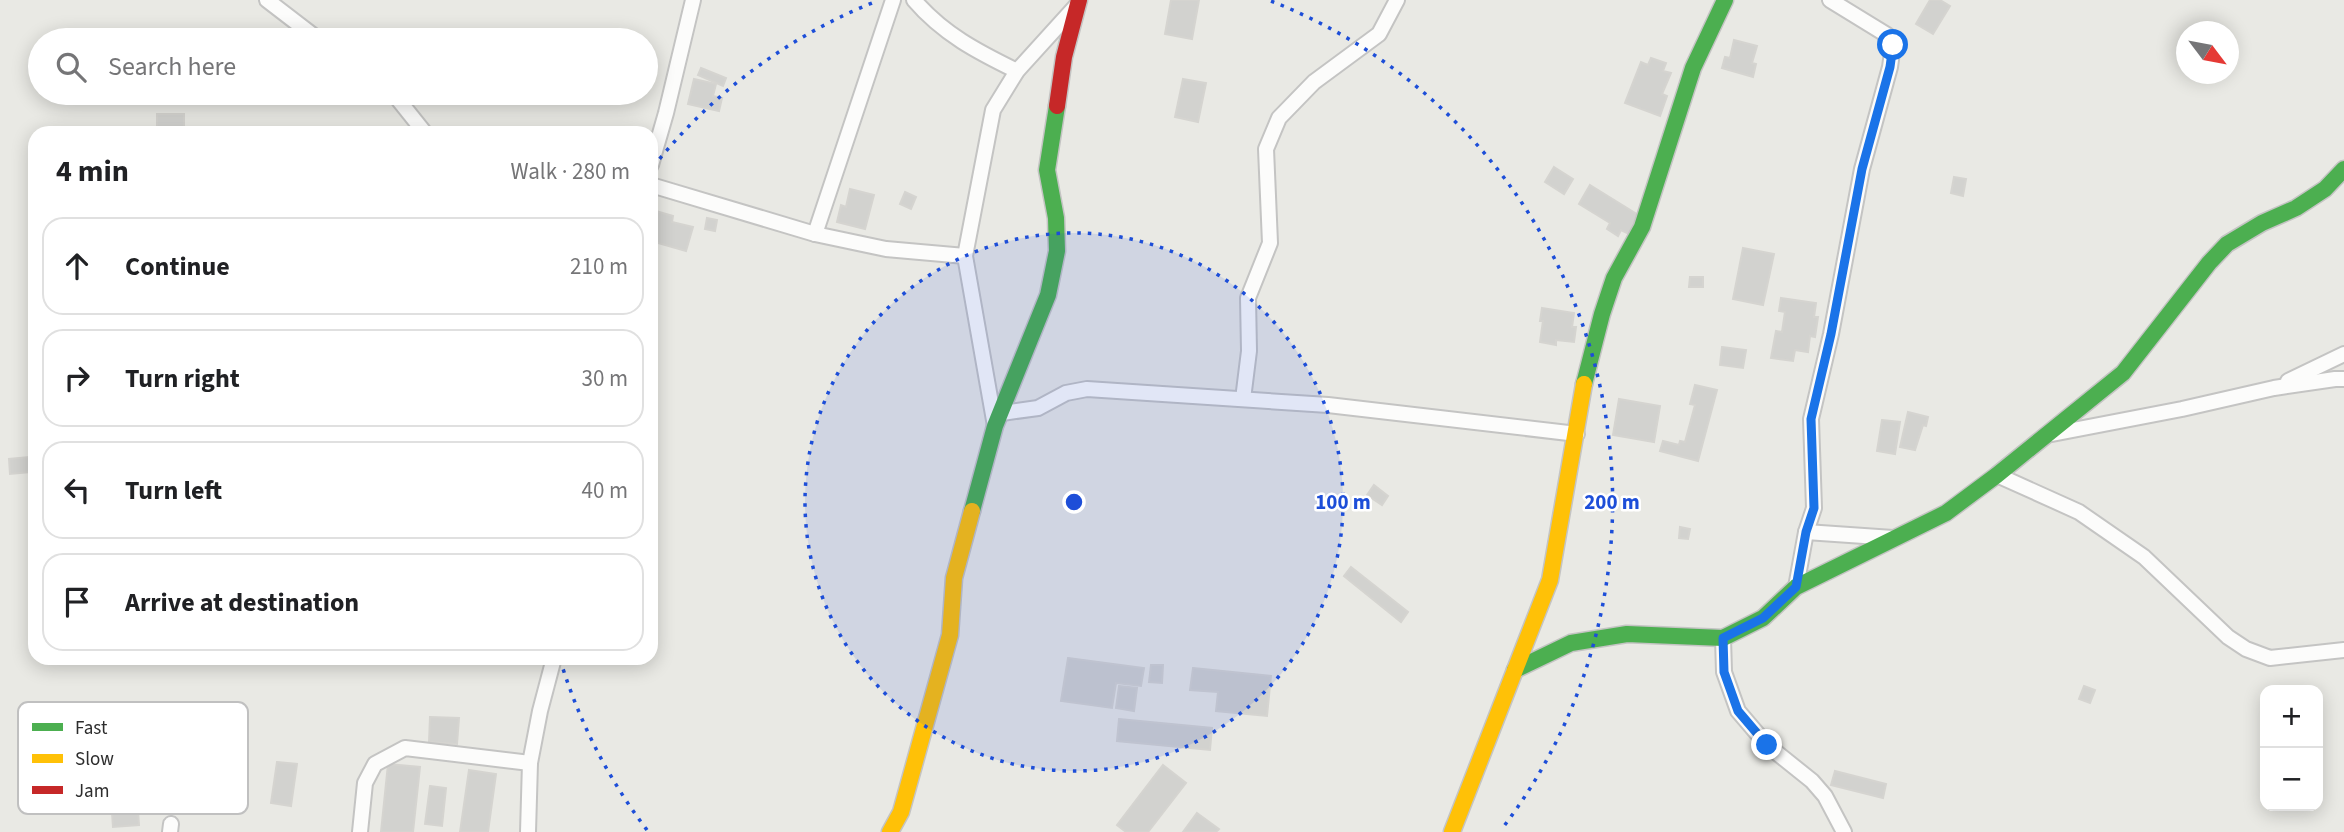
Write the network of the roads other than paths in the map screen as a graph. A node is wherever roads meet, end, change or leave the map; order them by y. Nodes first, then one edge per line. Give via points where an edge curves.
1 (267, 0) edge
2 (694, 0) edge
3 (893, 0) edge
4 (914, 0) edge
5 (1397, 0) edge
6 (1725, 0) edge
7 (1830, 0) edge
8 (1079, 1) edge
9 (1846, 4) edge
10 (303, 28) edge
11 (1017, 71) junction
12 (403, 105) edge
13 (419, 126) edge
14 (658, 141) edge
15 (2344, 169) edge
16 (658, 187) edge
17 (815, 234) junction
18 (965, 256) junction
19 (2344, 354) edge
20 (2344, 379) edge
21 (2274, 388) junction
22 (1243, 398) junction
23 (999, 419) junction
24 (1577, 434) junction
25 (2047, 435) junction
26 (1997, 475) junction
27 (1806, 532) junction
28 (1895, 538) junction
29 (1796, 587) junction
30 (1723, 638) junction
31 (2344, 650) edge
32 (552, 665) edge
33 (1515, 670) junction
34 (530, 763) junction
35 (360, 832) edge
36 (528, 832) edge
37 (890, 832) edge
38 (1451, 832) edge
39 (1844, 832) edge

1 - 10 street
2 - 14 street
3 - 17 street
4 - 11 street via 945,32
5 - 22 street via 1378,34 1314,82 1279,118 1266,149 1270,243 1248,298 1249,351
6 - 24 street via 1693,68 1642,227 1614,278 1581,397
7 - 9 street
8 - 11 street
8 - 23 street via 1064,57 1047,170 1057,251 1048,295
9 - 27 street via 1887,35 1893,45 1862,169 1811,419 1814,508
11 - 18 street via 993,110
12 - 13 street
15 - 25 street via 2325,189 2296,208 2227,244 2123,373
16 - 17 street
17 - 18 street via 886,249
18 - 23 street
19 - 21 street
20 - 21 street
21 - 25 street
22 - 23 street via 1087,389
22 - 24 street
23 - 37 street via 954,578 950,635 901,812
24 - 33 street via 1550,580
25 - 26 street
26 - 28 street via 1946,513
26 - 31 street via 2079,512 2144,557 2246,649 2270,658
27 - 28 street
27 - 29 street
28 - 29 street
29 - 30 street via 1763,618
30 - 33 street via 1627,634 1571,643
30 - 39 street via 1724,672 1738,711 1767,745 1812,781
32 - 34 street
33 - 38 street
34 - 35 street via 405,748 375,764 365,783
34 - 36 street

